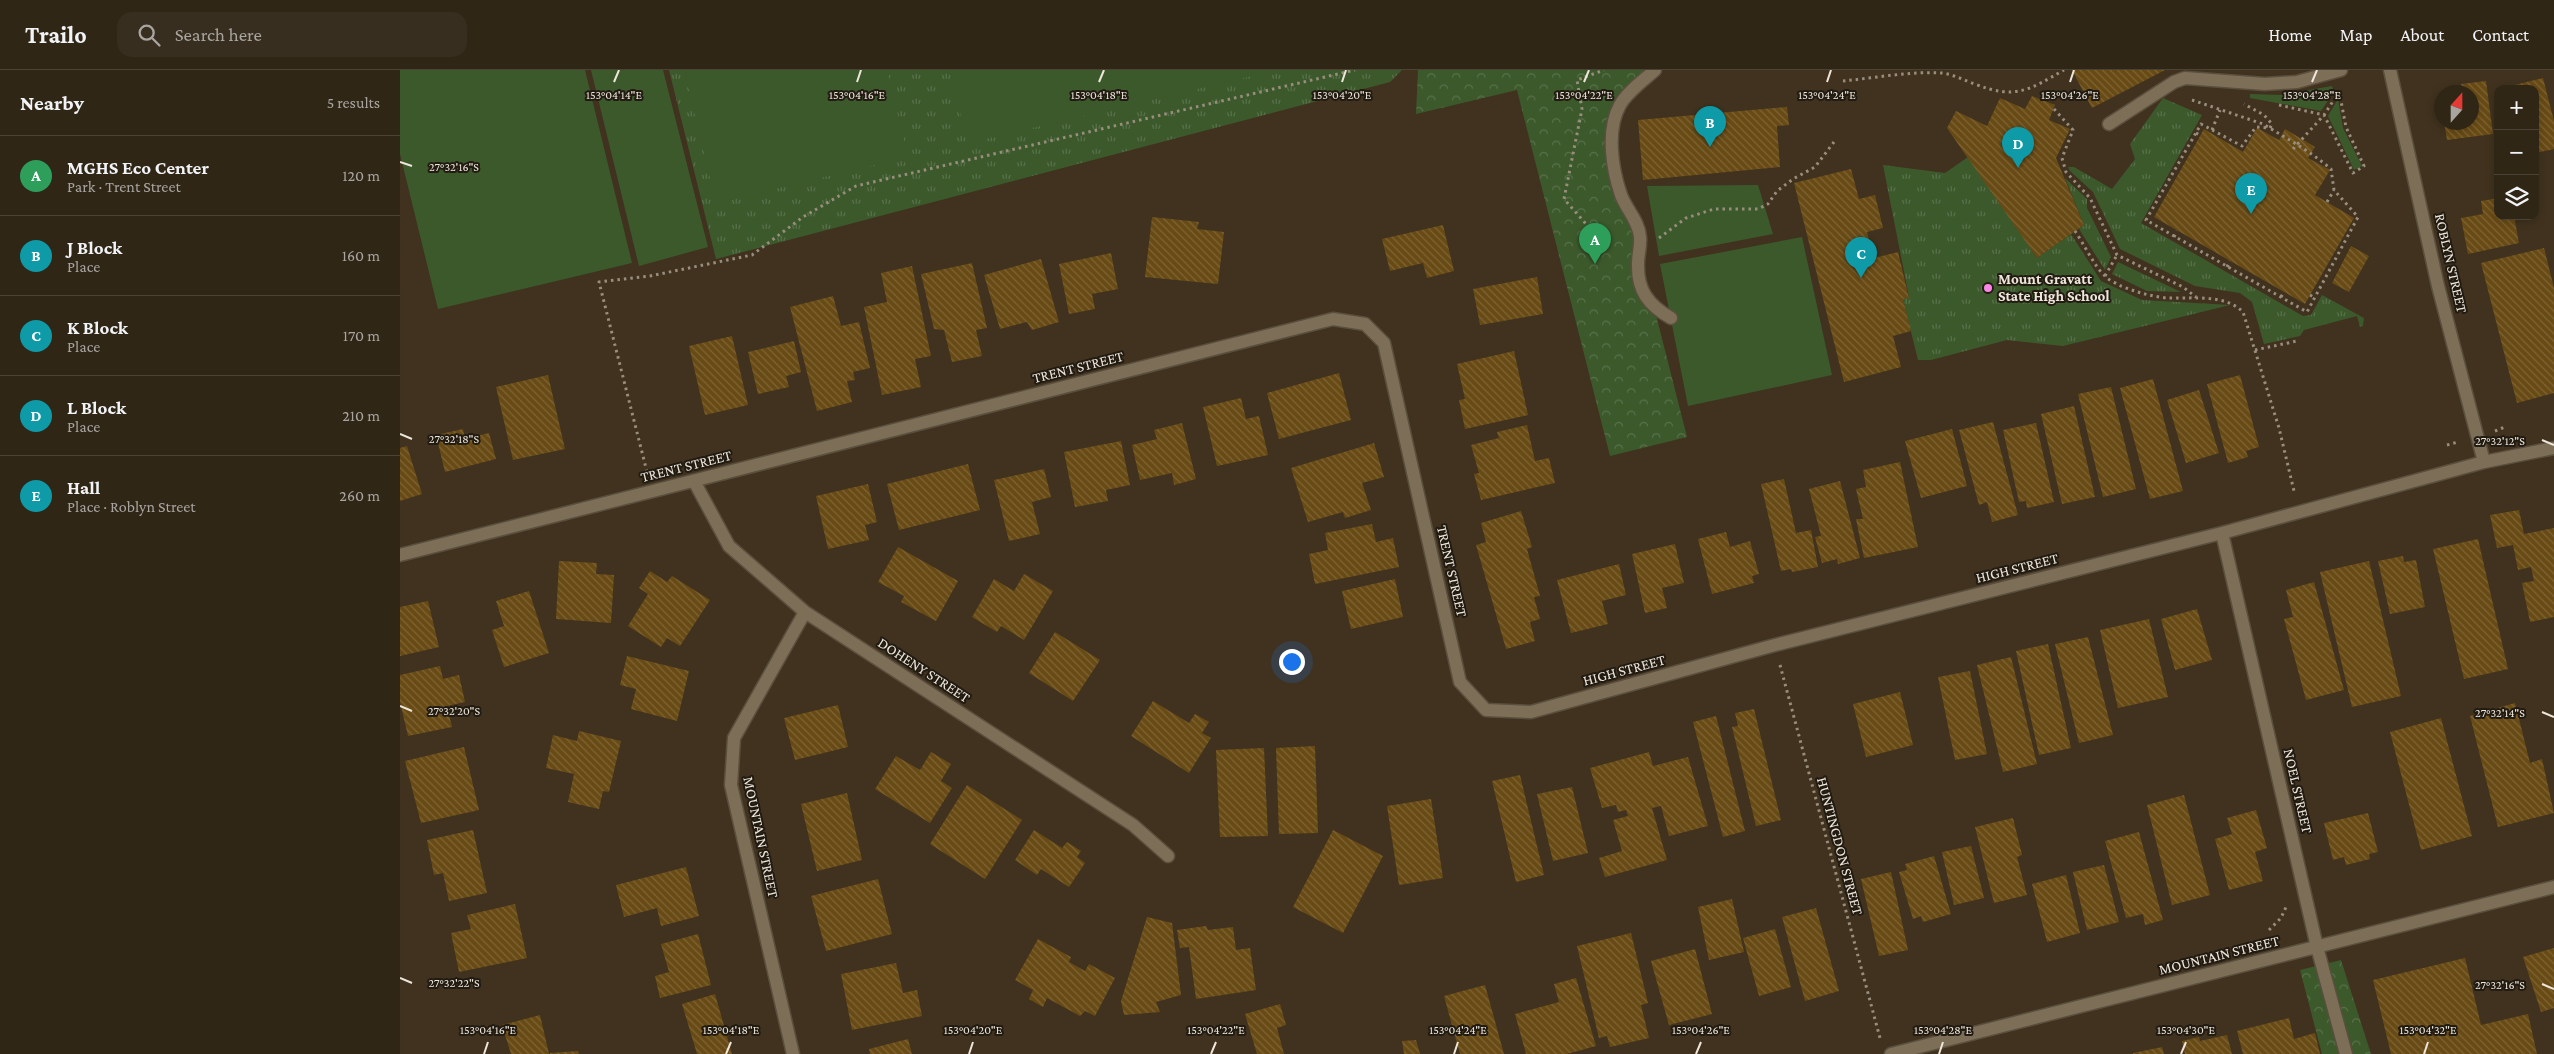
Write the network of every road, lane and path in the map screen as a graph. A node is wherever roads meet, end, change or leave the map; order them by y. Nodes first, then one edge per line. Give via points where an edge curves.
1 (1355, 70) edge
2 (1604, 70) edge
3 (1655, 70) edge
4 (2064, 70) edge
5 (2341, 70) edge
6 (2390, 70) edge
7 (2320, 73) edge
8 (1843, 81) dead end
9 (2174, 82) junction
10 (2241, 98) dead end
11 (2248, 99) dead end
12 (2237, 101) dead end
13 (2270, 104) dead end
14 (2054, 109) dead end
15 (2220, 110) junction
16 (2324, 115) junction
17 (2109, 124) dead end
18 (2270, 128) junction
19 (2212, 130) junction
20 (2196, 132) junction
21 (2200, 135) dead end
22 (1834, 142) dead end
23 (2296, 144) junction
24 (2293, 149) dead end
25 (2334, 190) junction
26 (2327, 202) dead end
27 (2152, 209) junction
28 (2156, 211) dead end
29 (2076, 231) dead end
30 (2177, 231) dead end
31 (1594, 232) dead end
32 (2174, 237) junction
33 (1639, 254) junction
34 (2117, 255) junction
35 (2230, 261) dead end
36 (2227, 267) junction
37 (2105, 277) junction
38 (2284, 292) dead end
39 (2310, 295) dead end
40 (2197, 297) junction
41 (2281, 297) junction
42 (2315, 298) junction
43 (1671, 318) dead end
44 (2298, 341) dead end
45 (2256, 350) junction
46 (2554, 448) edge
47 (2484, 462) junction
48 (694, 481) junction
49 (653, 491) junction
50 (2294, 491) dead end
51 (2222, 534) junction
52 (400, 555) edge
53 (805, 612) junction
54 (1775, 645) junction
55 (1486, 710) joint
56 (1168, 856) dead end
57 (2554, 887) edge
58 (2293, 909) dead end
59 (2269, 930) dead end
60 (2317, 947) junction
61 (1882, 1044) dead end
62 (793, 1054) edge
63 (1892, 1054) edge
64 (2346, 1054) edge

1 - 49 path via 856,186 803,217 752,255 650,276 599,282
2 - 31 path via 1577,80 1582,109 1564,199
3 - 33 street via 1620,105 1611,134 1621,196 1638,226
4 - 8 path via 2016,93 1988,90 1944,73
5 - 7 street
6 - 47 street, ROBLYN STREET via 2438,286
7 - 9 street via 2297,82 2264,84 2185,78
9 - 15 path via 2179,96
9 - 17 street
10 - 11 path
12 - 18 path via 2264,114 2272,124
13 - 16 path
14 - 34 path via 2073,130 2062,158 2066,172 2090,198
15 - 18 path
15 - 19 path
16 - 16 path via 2340,92 2346,127 2364,166 2353,173
16 - 23 path
18 - 19 path via 2256,127 2242,146
18 - 23 path
19 - 20 path via 2201,124
20 - 21 path
20 - 27 path
22 - 33 path via 1815,167 1777,191 1768,204 1758,209 1714,209 1686,218
23 - 24 path
23 - 25 path via 2331,169
25 - 26 path
25 - 42 path via 2358,217
27 - 28 path
27 - 32 path via 2146,220
29 - 37 path
30 - 32 path
32 - 36 path
33 - 43 street via 1639,284 1645,298 1657,311
34 - 37 path
34 - 40 path
35 - 36 path
36 - 41 path
37 - 40 path via 2138,293 2165,298
38 - 41 path
39 - 42 path
40 - 45 path via 2239,308
41 - 42 path via 2306,312
44 - 45 path
45 - 50 path via 2280,428
46 - 47 street, HIGH STREET
47 - 51 street, HIGH STREET
48 - 49 street, TRENT STREET
48 - 53 street, DOHENY STREET via 729,546
48 - 55 street, TRENT STREET via 1333,319 1365,324 1384,343 1460,682
49 - 52 street, TRENT STREET
51 - 54 street, HIGH STREET
51 - 60 street, NOEL STREET
53 - 56 street, DOHENY STREET via 1133,825
53 - 62 street, MOUNTAIN STREET via 734,738 730,785
54 - 55 street, HIGH STREET via 1531,712
54 - 61 path, HUNTINGDON STREET
57 - 60 street, MOUNTAIN STREET
58 - 59 path via 2286,907 2281,918
60 - 63 street, MOUNTAIN STREET
60 - 64 street, NOEL STREET

